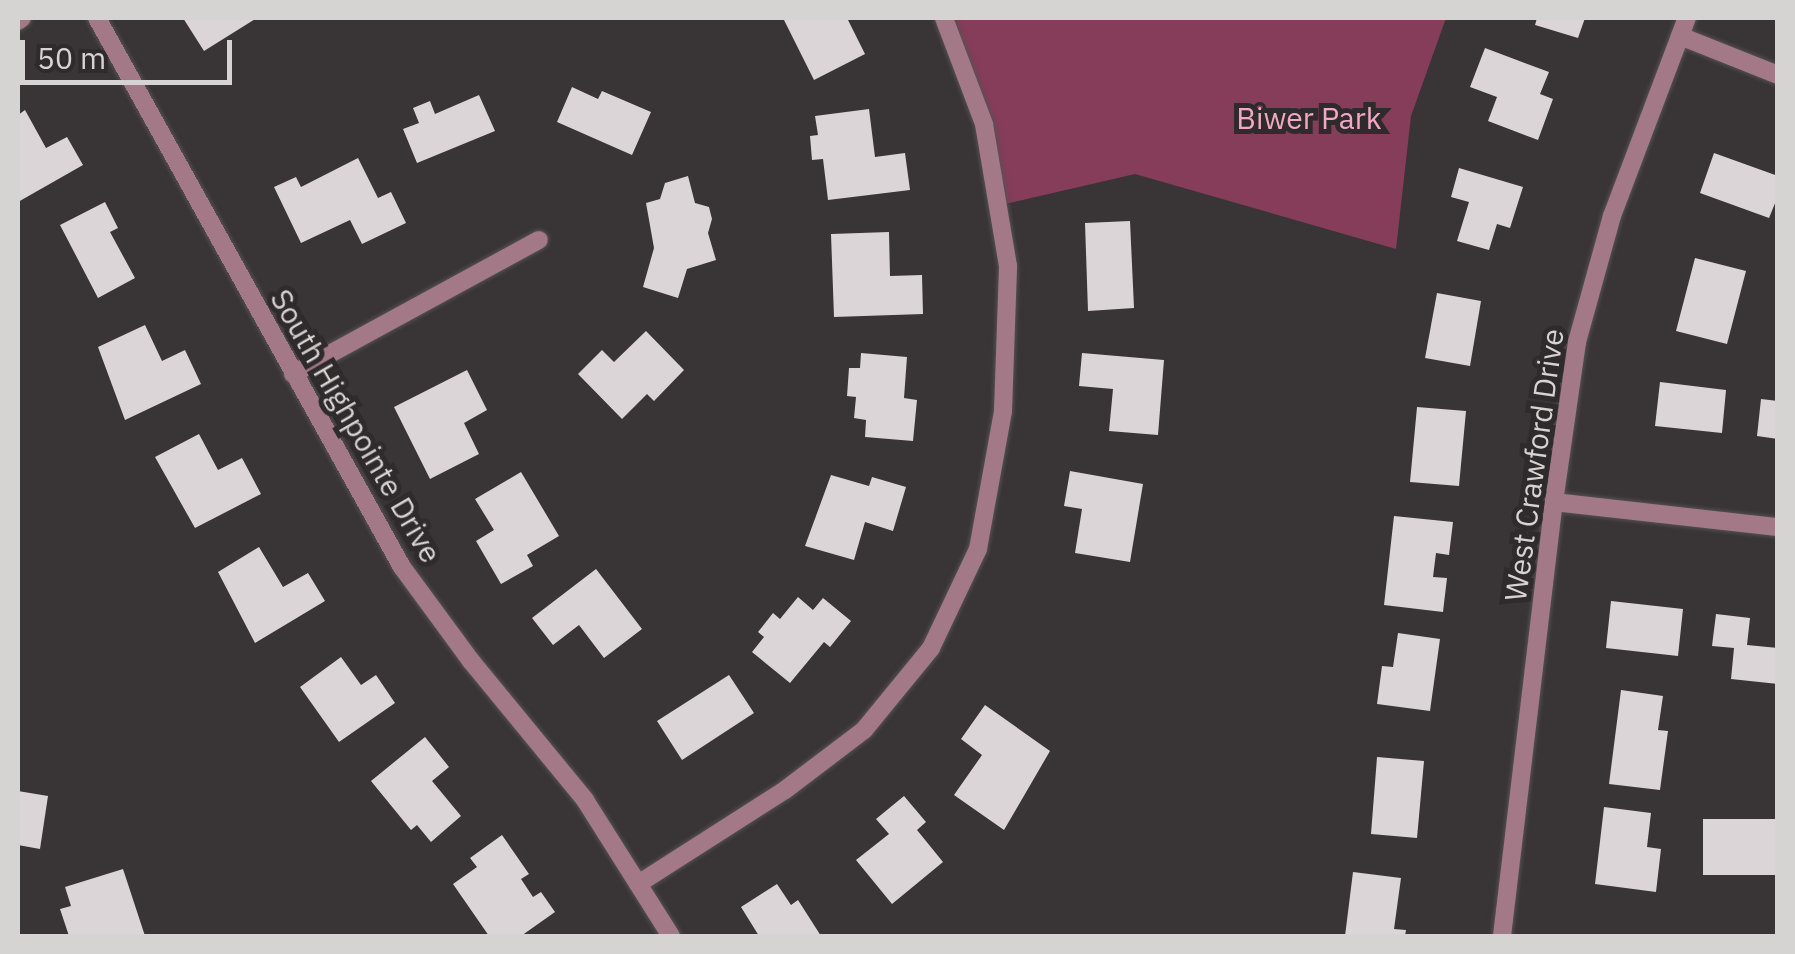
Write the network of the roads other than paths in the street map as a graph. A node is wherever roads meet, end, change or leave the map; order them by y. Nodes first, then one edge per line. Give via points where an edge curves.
1 (97, 18) edge
2 (944, 18) edge
3 (1687, 18) edge
4 (1680, 36) junction
5 (1778, 74) edge
6 (539, 240) dead end
7 (293, 374) junction
8 (1554, 502) junction
9 (1778, 526) edge
10 (638, 884) junction
11 (671, 936) edge
12 (1502, 936) edge

1 - 7 street, South Highpointe Drive
2 - 10 street via 984,124 1008,266 1004,410 978,550 931,648 864,730 786,790
3 - 4 street, West Crawford Drive
4 - 5 street
4 - 8 street, West Crawford Drive via 1600,253 1577,342
6 - 7 street
7 - 10 street, South Highpointe Drive via 402,567 585,800
8 - 9 street
8 - 12 street, West Crawford Drive
10 - 11 street, South Highpointe Drive

